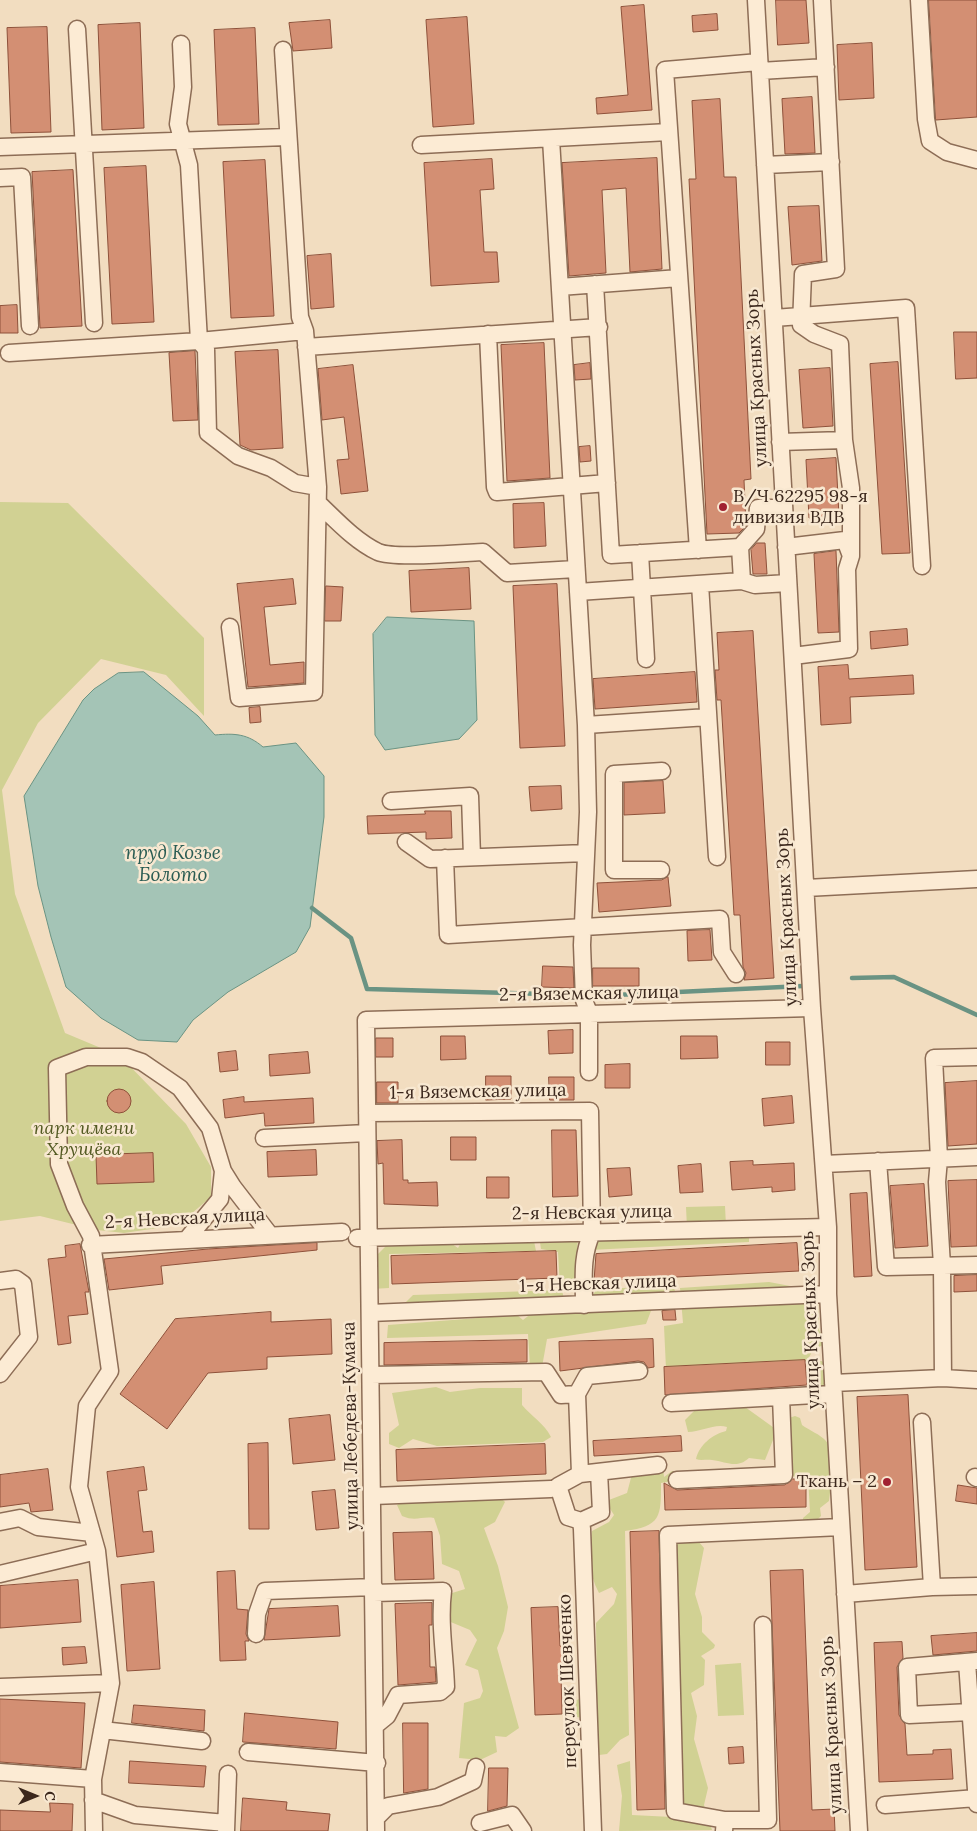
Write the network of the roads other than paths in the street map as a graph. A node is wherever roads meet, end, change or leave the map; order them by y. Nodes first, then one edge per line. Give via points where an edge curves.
1 (756, 0) edge
2 (822, 0) edge
3 (919, 0) edge
4 (77, 29) dead end
5 (181, 44) dead end
6 (283, 50) dead end
7 (759, 66) junction
8 (826, 67) junction
9 (669, 132) junction
10 (287, 137) junction
11 (550, 139) junction
12 (182, 140) junction
13 (85, 144) junction
14 (421, 145) dead end
15 (0, 147) edge
16 (977, 160) edge
17 (831, 162) junction
18 (765, 165) junction
19 (0, 178) edge
20 (679, 278) junction
21 (595, 284) junction
22 (560, 287) junction
23 (801, 316) junction
24 (774, 318) junction
25 (94, 323) dead end
26 (30, 326) dead end
27 (599, 326) junction
28 (562, 329) junction
29 (488, 334) junction
30 (305, 339) junction
31 (199, 341) junction
32 (9, 353) dead end
33 (844, 440) junction
34 (780, 442) junction
35 (607, 483) junction
36 (572, 486) junction
37 (318, 495) junction
38 (784, 508) junction
39 (740, 547) junction
40 (786, 547) junction
41 (698, 550) junction
42 (640, 553) junction
43 (851, 556) junction
44 (922, 566) dead end
45 (576, 569) junction
46 (742, 581) junction
47 (788, 583) junction
48 (700, 584) junction
49 (642, 588) junction
50 (578, 592) junction
51 (230, 627) dead end
52 (793, 656) junction
53 (646, 659) dead end
54 (708, 717) junction
55 (586, 725) junction
56 (662, 771) dead end
57 (391, 801) dead end
58 (406, 842) dead end
59 (614, 846) junction
60 (586, 850) junction
61 (472, 857) junction
62 (717, 857) dead end
63 (445, 858) junction
64 (661, 870) dead end
65 (977, 880) edge
66 (806, 888) junction
67 (583, 928) junction
68 (736, 974) dead end
69 (812, 1008) junction
70 (589, 1013) junction
71 (366, 1020) joint
72 (977, 1057) edge
73 (589, 1072) dead end
74 (367, 1113) junction
75 (368, 1133) junction
76 (264, 1138) dead end
77 (977, 1157) edge
78 (939, 1159) junction
79 (878, 1161) junction
80 (824, 1164) junction
81 (223, 1171) junction
82 (828, 1227) junction
83 (592, 1233) junction
84 (270, 1234) junction
85 (356, 1236) junction
86 (187, 1239) junction
87 (90, 1244) junction
88 (942, 1266) junction
89 (977, 1266) edge
90 (0, 1281) edge
91 (828, 1294) junction
92 (584, 1305) junction
93 (370, 1313) junction
94 (639, 1371) dead end
95 (0, 1374) edge
96 (371, 1375) junction
97 (943, 1378) junction
98 (977, 1380) edge
99 (833, 1388) junction
100 (577, 1394) junction
101 (781, 1397) junction
102 (671, 1403) dead end
103 (922, 1422) dead end
104 (658, 1466) dead end
105 (599, 1472) junction
106 (580, 1474) junction
107 (677, 1480) dead end
108 (551, 1489) dead end
109 (373, 1496) junction
110 (0, 1522) edge
111 (582, 1525) junction
112 (841, 1527) junction
113 (92, 1533) junction
114 (97, 1551) junction
115 (0, 1574) edge
116 (977, 1586) edge
117 (932, 1587) junction
118 (374, 1590) junction
119 (845, 1594) junction
120 (763, 1625) dead end
121 (256, 1634) dead end
122 (972, 1662) edge
123 (111, 1683) junction
124 (0, 1687) edge
125 (971, 1712) junction
126 (376, 1725) junction
127 (102, 1730) junction
128 (202, 1741) dead end
129 (248, 1752) dead end
130 (376, 1763) junction
131 (476, 1767) dead end
132 (0, 1772) edge
133 (228, 1774) dead end
134 (93, 1779) junction
135 (977, 1798) edge
136 (93, 1800) junction
137 (977, 1804) edge
138 (885, 1805) dead end
139 (480, 1823) dead end
140 (377, 1824) edge
141 (725, 1826) edge
142 (226, 1827) edge
143 (94, 1831) edge
144 (523, 1831) edge
145 (593, 1831) edge
146 (859, 1831) edge

1 - 7 street, улица Красных Зорь
2 - 8 street
3 - 16 street via 930,141 947,152
4 - 13 street
5 - 12 street via 183,87 178,124
6 - 10 street
7 - 8 street
7 - 9 street via 665,70
7 - 18 street, улица Красных Зорь
8 - 17 street
9 - 11 street
9 - 20 street
10 - 12 street
10 - 30 street via 300,317
11 - 14 street
11 - 22 street
12 - 13 street
12 - 31 street via 189,165
13 - 15 street
13 - 25 street
17 - 18 street
17 - 23 street via 836,269 803,274
18 - 24 street, улица Красных Зорь
19 - 26 street via 22,177
20 - 21 street
20 - 41 street
21 - 22 street
21 - 27 street
22 - 28 street
23 - 24 street
23 - 33 street via 801,324 814,334 840,344
23 - 44 street via 906,308
24 - 34 street, улица Красных Зорь
27 - 28 street
27 - 35 street
28 - 29 street
28 - 36 street
29 - 30 street
29 - 36 street via 497,492
30 - 31 street
30 - 37 street
31 - 32 street
31 - 37 street via 206,349 208,433 238,456 271,468
33 - 34 street
33 - 43 street via 851,488
34 - 38 street, улица Красных Зорь
35 - 36 street
35 - 42 street via 611,555
36 - 45 street
37 - 45 street via 350,532 380,552 407,555 483,552 507,573
37 - 51 street via 314,692 239,698
38 - 39 street via 758,508 756,529
38 - 40 street, улица Красных Зорь
39 - 41 street
39 - 46 street
40 - 43 street via 845,540
40 - 47 street, улица Красных Зорь
41 - 42 street
42 - 49 street
43 - 52 street via 847,569 850,649
45 - 50 street
46 - 47 street via 756,585
46 - 48 street
47 - 52 street, улица Красных Зорь
48 - 49 street
48 - 54 street
49 - 50 street
49 - 53 street
50 - 55 street
52 - 66 street, улица Красных Зорь
54 - 55 street
54 - 62 street
55 - 60 street
56 - 59 street via 614,774
57 - 61 street via 470,796
58 - 63 street via 430,859
59 - 60 street
59 - 64 street via 614,870
60 - 61 street
60 - 67 street
61 - 63 street
63 - 67 street via 448,935
65 - 66 street
66 - 69 street, улица Красных Зорь
67 - 68 street via 720,919 722,952
67 - 70 street via 584,1000
69 - 70 street, 2-я Вяземская улица
69 - 80 street, улица Красных Зорь
70 - 71 street, 2-я Вяземская улица
70 - 73 street
71 - 74 street, улица Лебедева-Кумача
72 - 78 street via 934,1058
74 - 75 street, улица Лебедева-Кумача
74 - 83 street, 1-я Вяземская улица via 590,1111
75 - 76 street
75 - 85 street, улица Лебедева-Кумача
77 - 78 street
78 - 79 street
78 - 88 street via 937,1182
79 - 80 street
79 - 88 street via 886,1268
80 - 82 street, улица Красных Зорь
81 - 84 street
81 - 86 street via 220,1199
81 - 87 street via 210,1128 180,1088 142,1062 127,1057 86,1058 57,1068 59,1164 90,1236
82 - 83 street, 2-я Невская улица
82 - 91 street, улица Красных Зорь
83 - 85 street, 2-я Невская улица
83 - 92 street via 584,1248
84 - 85 street, 2-я Невская улица
84 - 86 street, 2-я Невская улица
85 - 93 street, улица Лебедева-Кумача
86 - 87 street, 2-я Невская улица
87 - 113 street via 110,1371 87,1406 79,1487
88 - 89 street
88 - 97 street
90 - 95 street via 16,1279 23,1284 29,1337
91 - 92 street, 1-я Невская улица
91 - 99 street, улица Красных Зорь
92 - 93 street, 1-я Невская улица
93 - 96 street, улица Лебедева-Кумача
94 - 100 street via 587,1376
96 - 100 street via 546,1372 560,1395
96 - 109 street, улица Лебедева-Кумача
97 - 98 street
97 - 99 street
99 - 101 street
99 - 112 street, улица Красных Зорь
100 - 106 street
101 - 102 street
101 - 107 street via 784,1476
103 - 117 street
104 - 105 street
105 - 106 street
105 - 111 street via 601,1512
106 - 111 street via 558,1486 568,1517
108 - 109 street
109 - 118 street, улица Лебедева-Кумача
110 - 113 street via 20,1518 38,1527
111 - 145 street, переулок Шевченко
112 - 119 street, улица Красных Зорь
112 - 141 street via 668,1535 675,1811
113 - 114 street
114 - 115 street
114 - 123 street
116 - 117 street
117 - 119 street
118 - 121 street via 265,1591 257,1614
118 - 126 street, улица Лебедева-Кумача
118 - 126 street via 443,1591 440,1617 444,1634 446,1687 440,1692 398,1695 387,1716
119 - 146 street, улица Красных Зорь
120 - 141 street via 768,1820
122 - 125 street
122 - 125 street via 906,1666 910,1715
123 - 124 street
123 - 127 street
125 - 135 street
126 - 130 street, улица Лебедева-Кумача
127 - 128 street
127 - 134 street
129 - 130 street
130 - 140 street, улица Лебедева-Кумача
131 - 140 street via 473,1782 438,1797 388,1806
132 - 134 street
133 - 142 street
134 - 136 street
135 - 137 street
135 - 138 street
136 - 142 street via 135,1815
136 - 143 street
139 - 144 street via 512,1815

